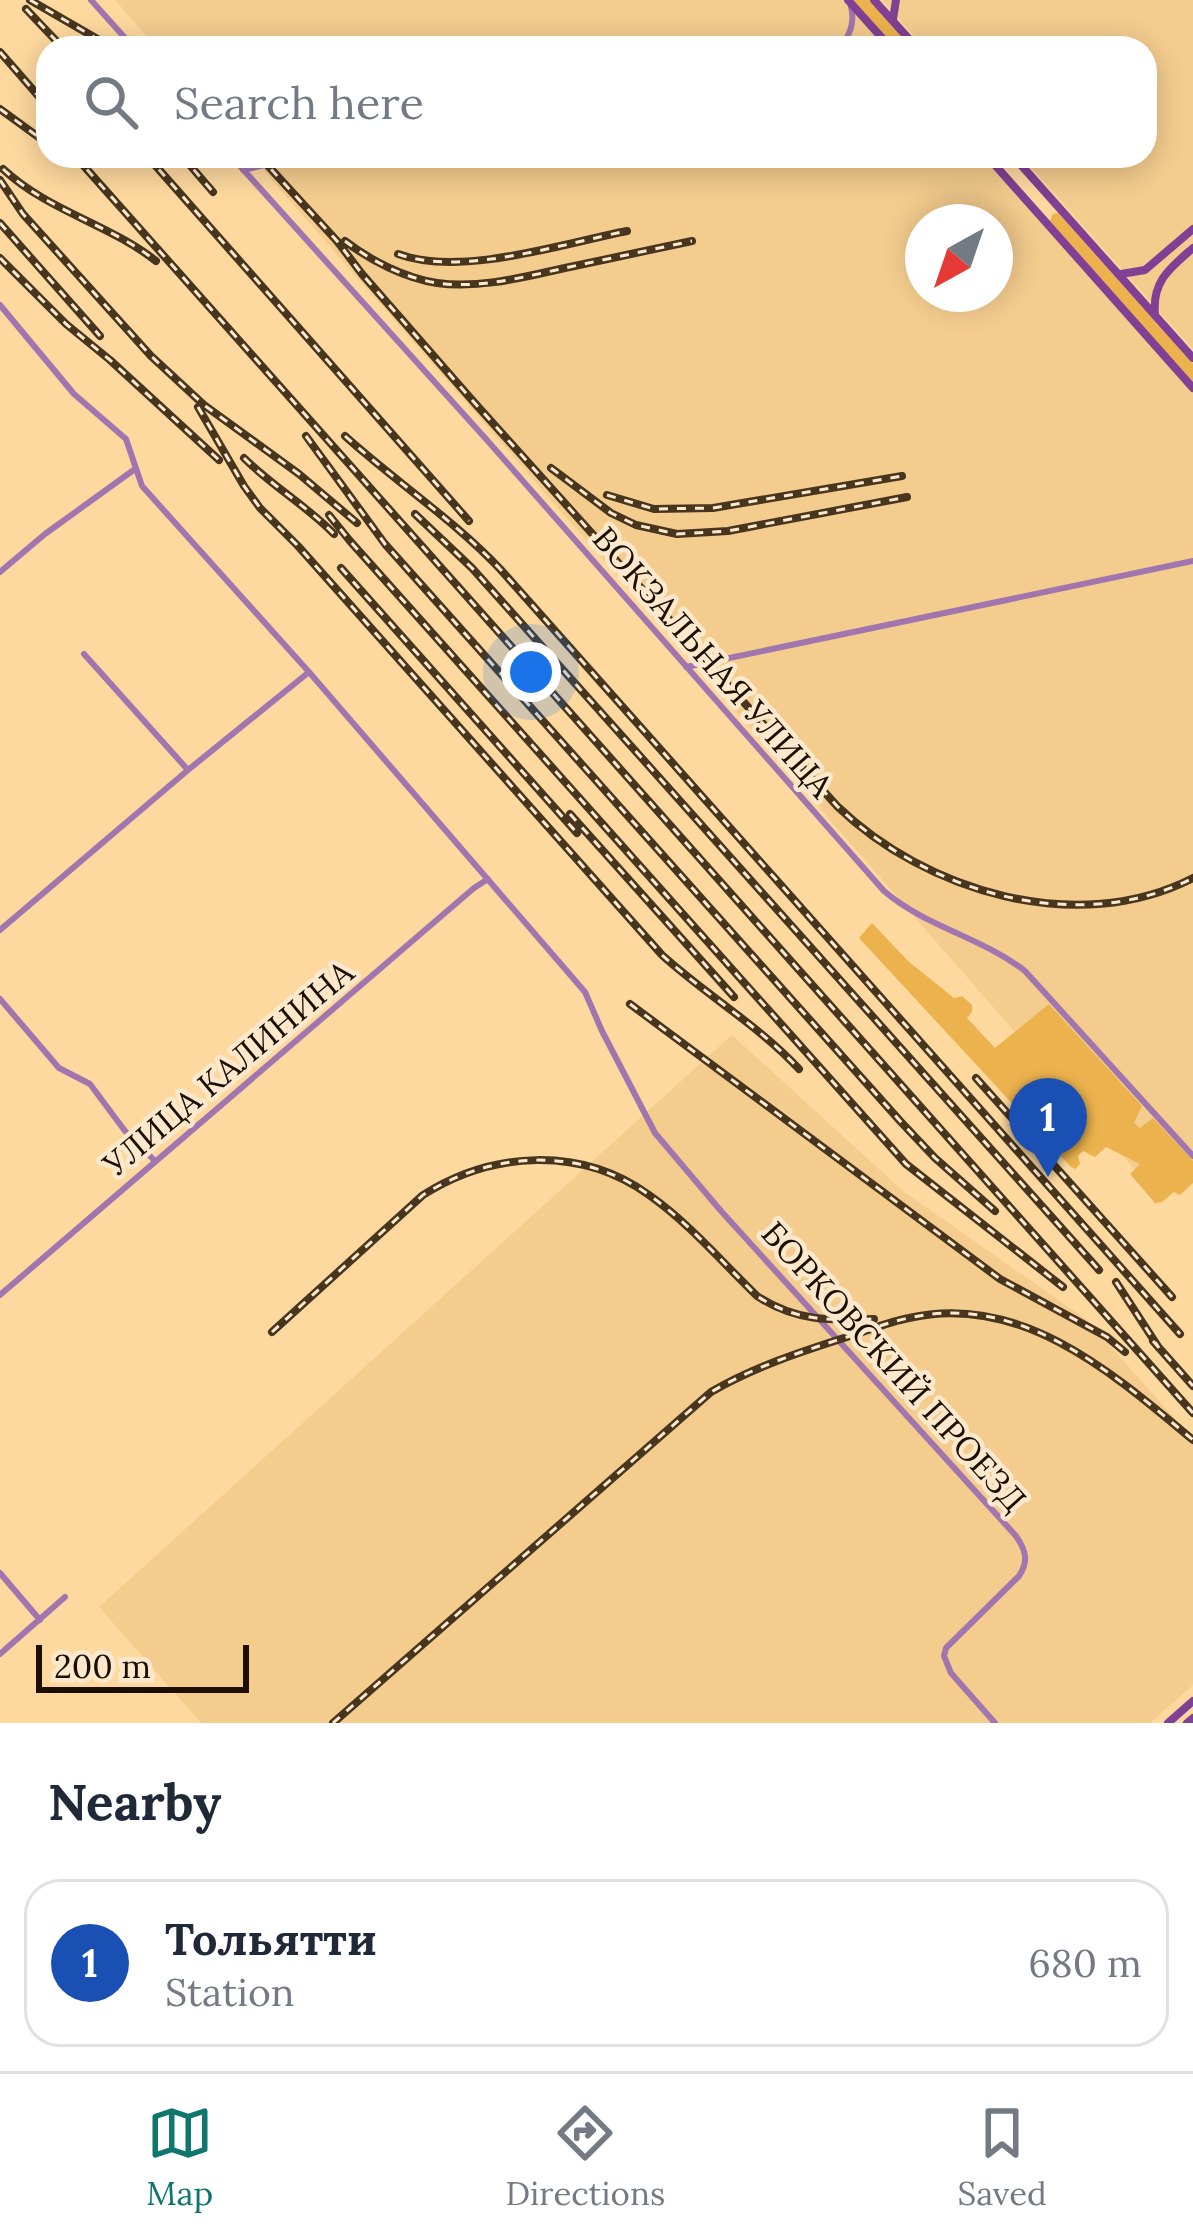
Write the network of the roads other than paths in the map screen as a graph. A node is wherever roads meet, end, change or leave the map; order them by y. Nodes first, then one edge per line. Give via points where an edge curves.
1 (91, 0) edge
2 (874, 0) edge
3 (896, 0) edge
4 (849, 2) edge
5 (893, 21) junction
6 (123, 36) edge
7 (848, 36) edge
8 (878, 36) edge
9 (906, 36) edge
10 (252, 168) edge
11 (998, 168) edge
12 (1024, 168) edge
13 (243, 170) joint
14 (1056, 204) junction
15 (1042, 217) junction
16 (1193, 229) edge
17 (1193, 248) edge
18 (1116, 272) junction
19 (0, 304) edge
20 (1155, 316) junction
21 (1193, 358) edge
22 (1193, 388) edge
23 (136, 469) junction
24 (1193, 561) edge
25 (0, 572) edge
26 (84, 654) dead end
27 (686, 667) junction
28 (309, 672) junction
29 (188, 770) junction
30 (488, 879) junction
31 (0, 930) edge
32 (0, 999) edge
33 (1193, 1156) edge
34 (155, 1161) junction
35 (0, 1295) edge
36 (0, 1573) edge
37 (65, 1597) dead end
38 (40, 1620) junction
39 (0, 1654) edge
40 (1193, 1700) edge
41 (995, 1723) edge
42 (1168, 1723) edge

1 - 6 street
2 - 5 main road
3 - 5 main road
4 - 7 street
4 - 8 main road
5 - 9 main road
10 - 13 street
11 - 15 main road
12 - 14 main road
13 - 27 street, ВОКЗАЛЬНАЯ УЛИЦА
14 - 15 main road
14 - 18 main road
15 - 22 main road
16 - 18 main road via 1144,270
17 - 20 main road via 1158,282
18 - 20 main road
19 - 23 street via 74,394 126,439
20 - 21 main road
23 - 25 street
23 - 28 street via 142,486
24 - 27 street
26 - 29 street
27 - 33 street, ВОКЗАЛЬНАЯ УЛИЦА via 884,891 1025,971
28 - 29 street
28 - 30 street
29 - 31 street
30 - 34 street, УЛИЦА КАЛИНИНА
30 - 41 street, БОРКОВСКИЙ ПРОЕЗД via 585,992 655,1133 1023,1547 1018,1576 944,1652 951,1673
32 - 34 street via 59,1068 90,1084
34 - 35 street, УЛИЦА КАЛИНИНА
36 - 38 street
37 - 38 street
38 - 39 street
40 - 42 main road

